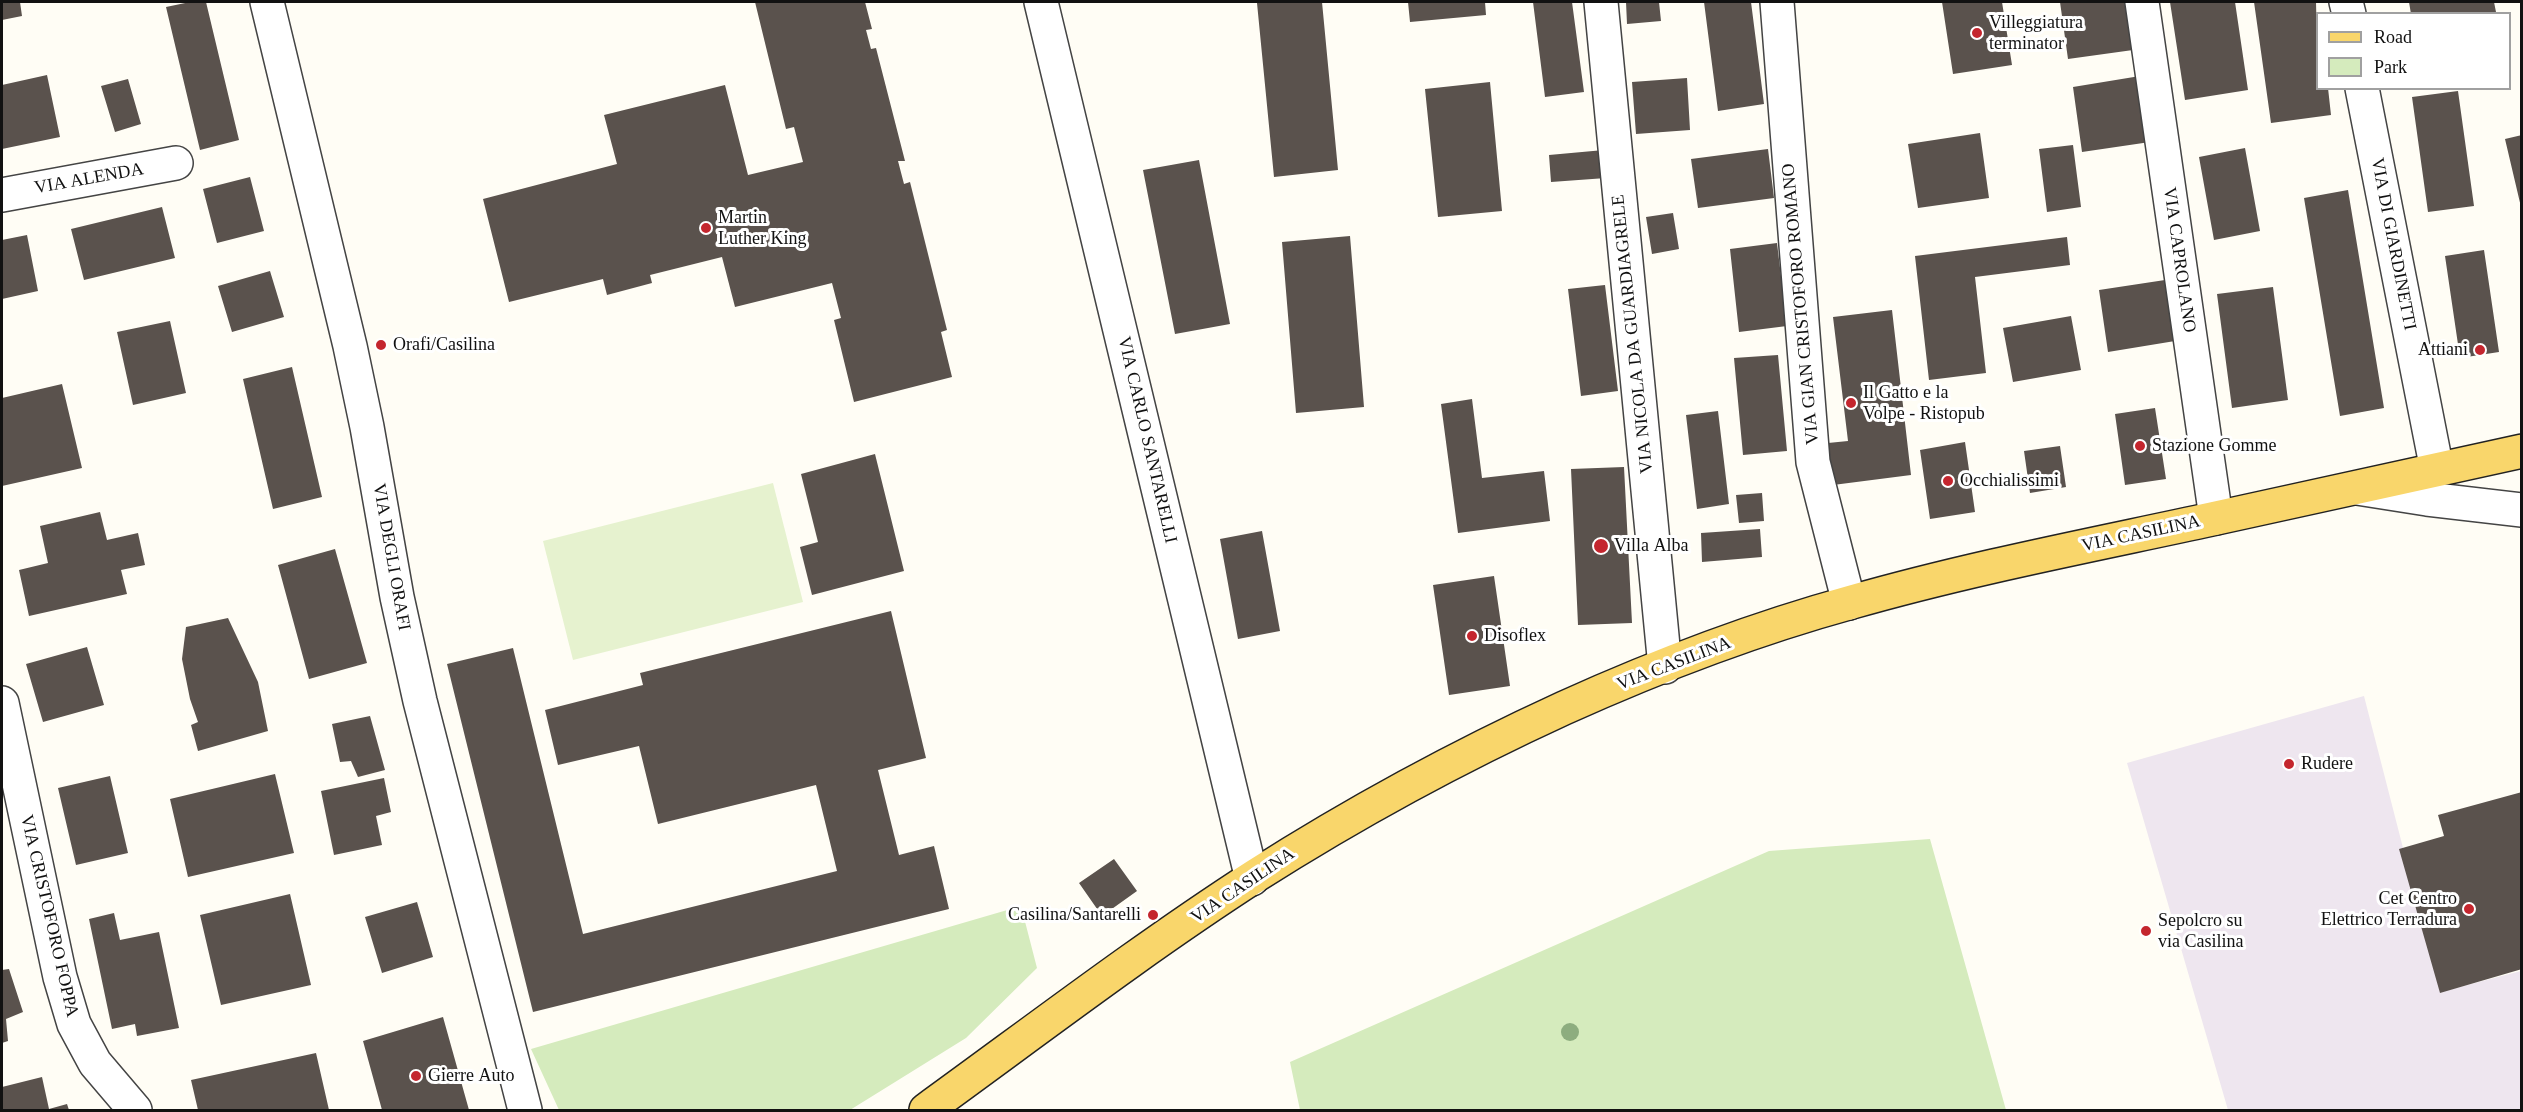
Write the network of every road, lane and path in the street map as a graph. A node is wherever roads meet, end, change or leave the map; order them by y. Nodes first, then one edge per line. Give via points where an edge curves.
1 (267, 2) edge
2 (1041, 2) edge
3 (1600, 2) edge
4 (1777, 2) edge
5 (2142, 2) edge
6 (2362, 90) edge
7 (176, 163) dead end
8 (2, 195) edge
9 (2522, 452) edge
10 (2437, 470) junction
11 (2353, 487) junction
12 (2522, 510) edge
13 (2216, 518) junction
14 (1849, 603) junction
15 (1665, 667) junction
16 (2, 703) edge
17 (1252, 879) junction
18 (135, 1110) edge
19 (525, 1110) edge
20 (926, 1110) edge

1 - 19 street, VIA DEGLI ORAFI via 350,346 417,689
2 - 17 street, VIA CARLO SANTARELLI
3 - 15 street, VIA NICOLA DA GUARDIAGRELE
4 - 14 street, VIA GIAN CRISTOFORO ROMANO via 1814,462
5 - 13 street, VIA CAPROLANO
6 - 10 street, VIA DI GIARDINETTI
7 - 8 street, VIA ALENDA
9 - 10 main road, VIA CASILINA
10 - 11 main road, VIA CASILINA
11 - 12 street
11 - 13 main road, VIA CASILINA
13 - 14 main road, VIA CASILINA via 2036,555
14 - 15 main road, VIA CASILINA via 1761,630
15 - 17 main road, VIA CASILINA via 1494,741 1367,808
16 - 18 street, VIA CRISTOFORO FOPPA via 60,977 74,1023 95,1063
17 - 20 main road, VIA CASILINA

